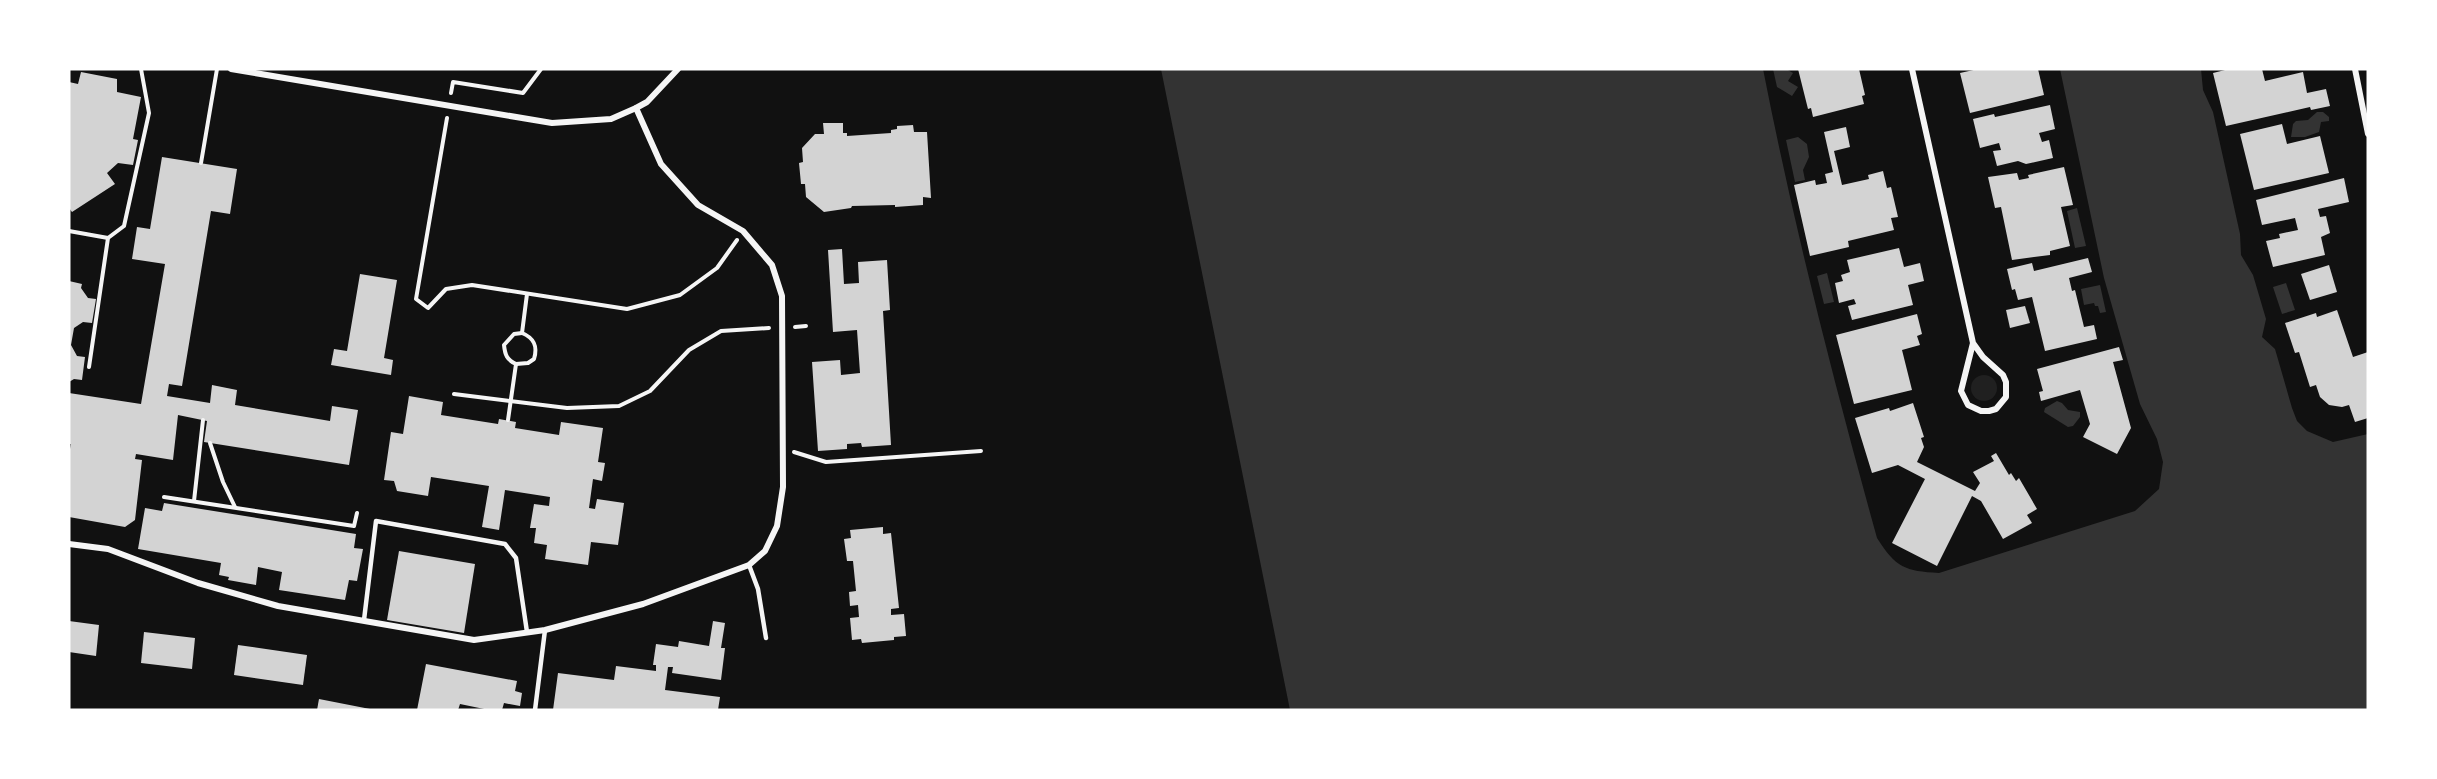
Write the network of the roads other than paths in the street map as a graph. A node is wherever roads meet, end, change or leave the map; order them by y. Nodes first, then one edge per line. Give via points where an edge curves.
1 (231, 69) edge
2 (678, 69) edge
3 (1912, 69) edge
4 (2355, 69) edge
5 (636, 108) junction
6 (2368, 134) edge
7 (1973, 344) junction
8 (69, 544) edge
9 (749, 565) junction
10 (363, 620) junction
11 (545, 630) junction
12 (527, 632) junction
13 (766, 638) dead end
14 (535, 710) edge

1 - 5 street via 552,123 611,119
2 - 5 street via 647,102
3 - 7 street
4 - 6 street
5 - 9 street via 661,164 698,205 743,231 772,265 782,296 783,488 777,526 765,551
7 - 7 street via 2006,382 2006,397 1996,409 1981,411 1968,405 1961,391
8 - 10 street via 108,549 198,583 278,606
9 - 11 street via 643,604
9 - 13 lane via 758,589
10 - 12 street via 474,640
10 - 12 lane via 376,521 505,544 516,558
11 - 12 street
11 - 14 lane

